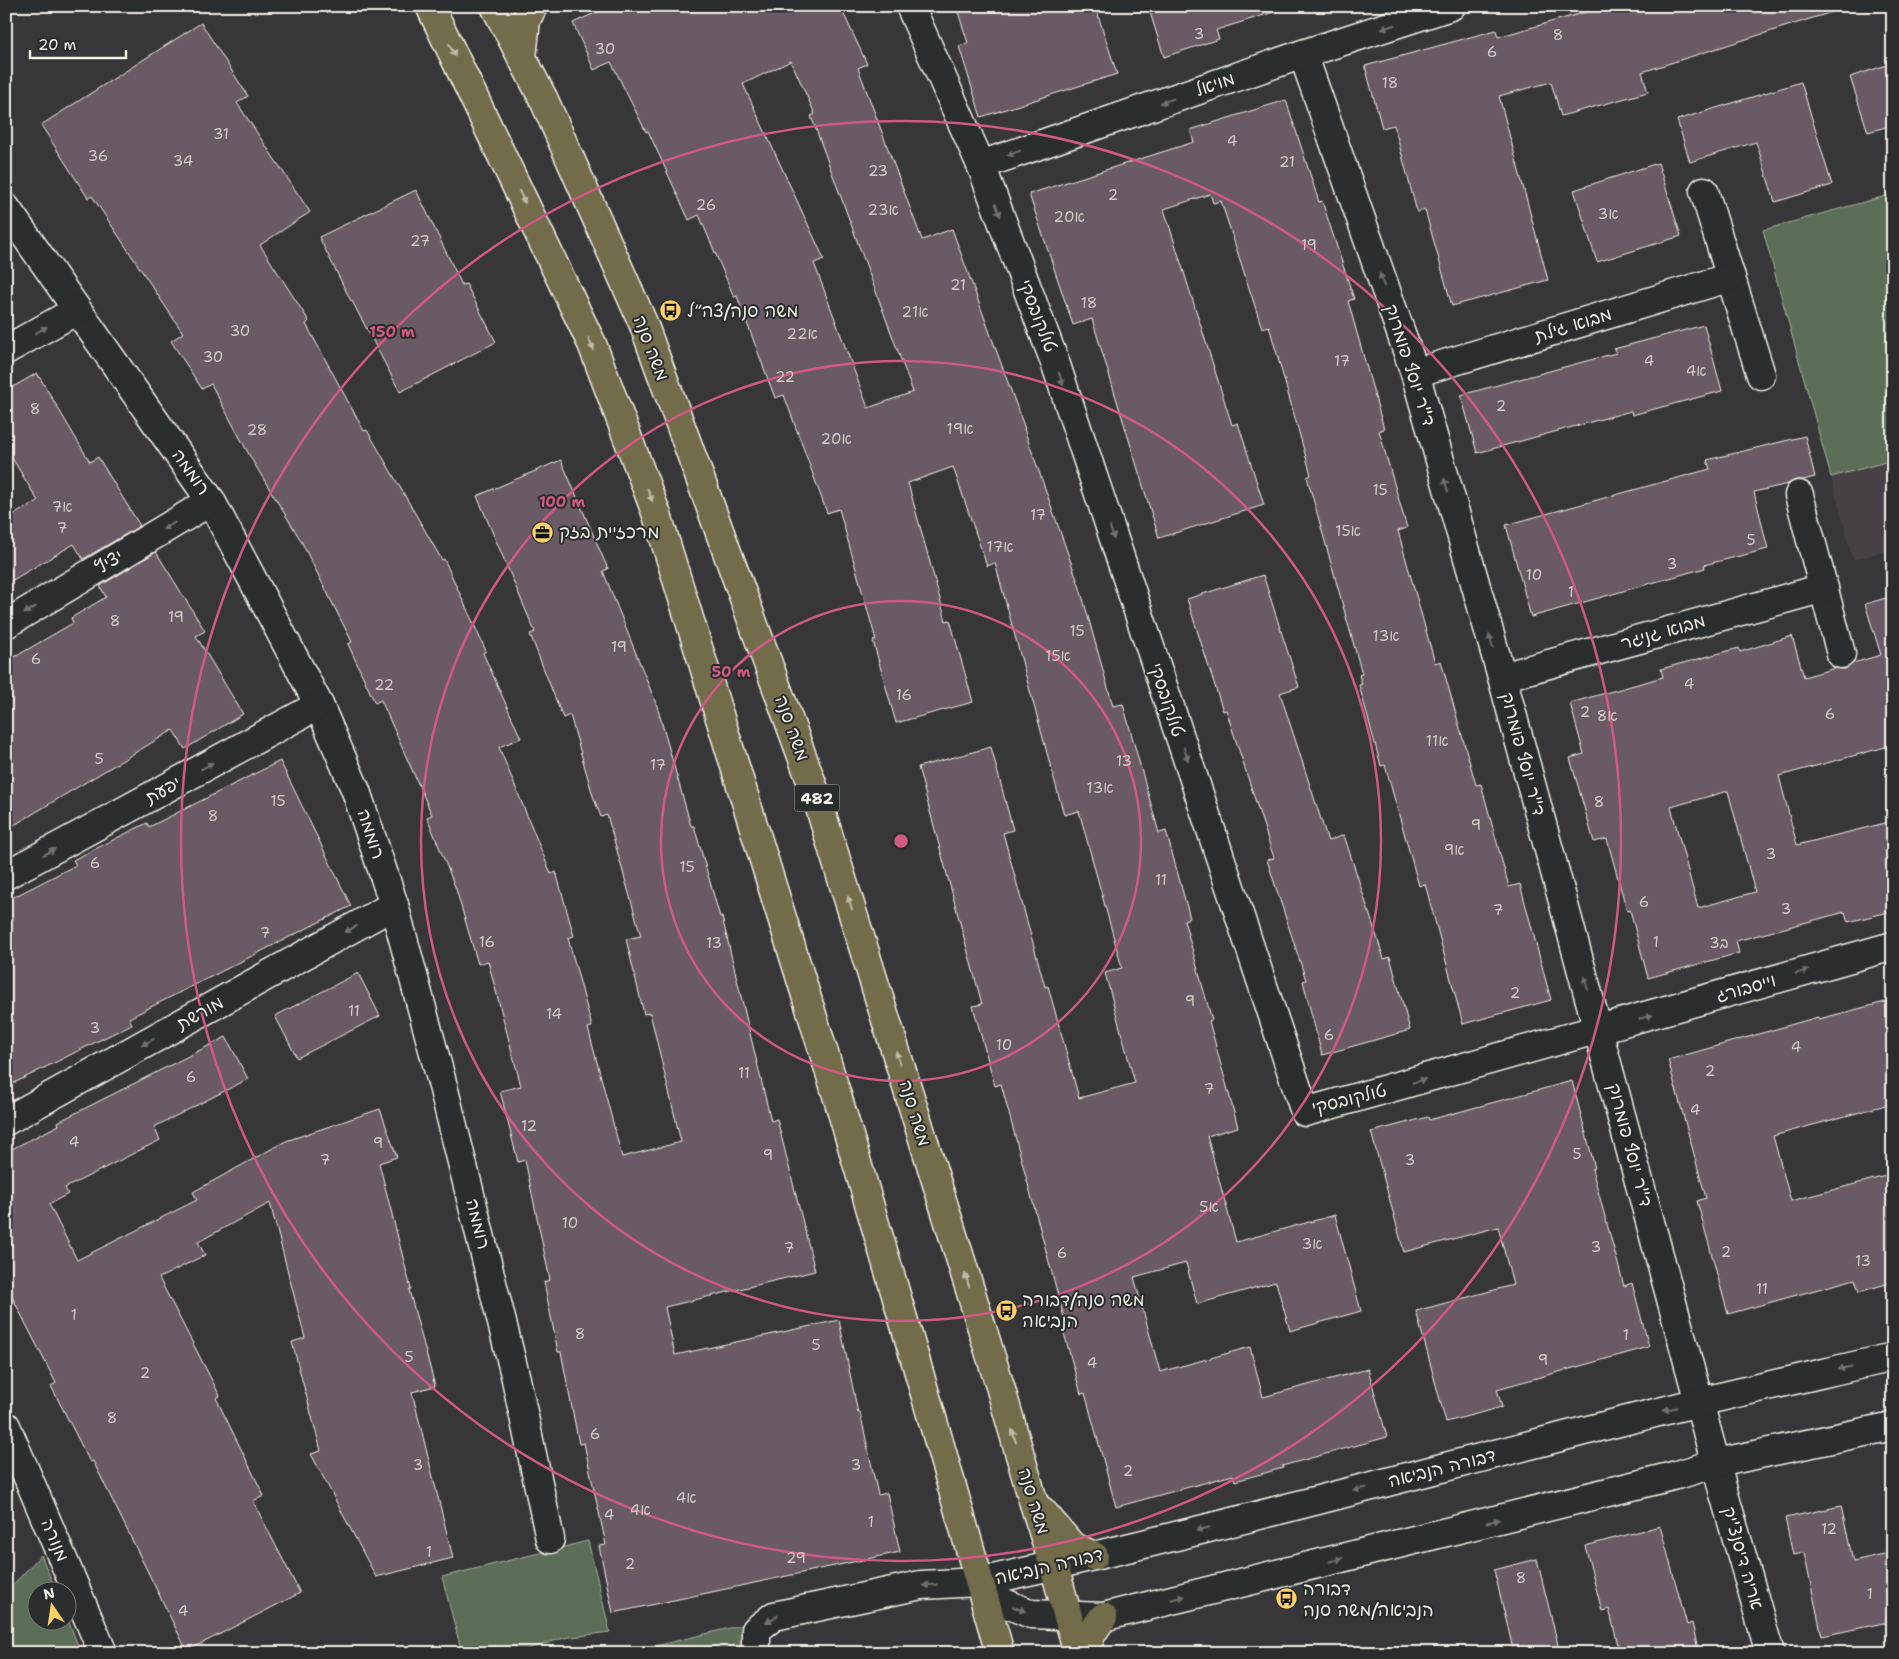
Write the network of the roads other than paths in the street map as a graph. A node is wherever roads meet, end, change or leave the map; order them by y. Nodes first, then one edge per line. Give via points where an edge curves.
1 (495, 6) edge
2 (532, 6) edge
3 (910, 6) edge
4 (1451, 6) edge
5 (431, 7) edge
6 (1303, 54) junction
7 (522, 58) junction
8 (981, 165) junction
9 (1704, 190) dead end
10 (6, 208) edge
11 (1731, 277) junction
12 (76, 310) junction
13 (6, 350) edge
14 (1415, 373) junction
15 (1761, 376) dead end
16 (1799, 494) dead end
17 (211, 501) junction
18 (1824, 588) junction
19 (6, 624) edge
20 (1841, 654) dead end
21 (1502, 677) junction
22 (319, 705) junction
23 (6, 875) edge
24 (394, 905) junction
25 (1893, 946) edge
26 (1599, 1030) junction
27 (6, 1122) edge
28 (1893, 1357) edge
29 (1700, 1402) junction
30 (6, 1426) edge
31 (1893, 1426) edge
32 (1717, 1462) junction
33 (1033, 1500) junction
34 (550, 1539) dead end
35 (1094, 1556) junction
36 (1054, 1566) junction
37 (979, 1582) junction
38 (1068, 1617) junction
39 (1103, 1617) junction
40 (103, 1653) edge
41 (756, 1653) edge
42 (1000, 1653) edge
43 (1078, 1653) edge
44 (1084, 1653) edge
45 (1770, 1653) edge

1 - 7 main road, משה סנה / 482
2 - 7 main road via 526,20
3 - 8 street, טולקובסקי
4 -> 6 street, מויאל
5 -> 37 main road via 592,344 657,515 836,1092
6 -> 8 street, מויאל
14 -> 6 street, ד"ר יוסף פומרוק
33 -> 7 main road, משה סנה / 482 via 814,789 643,323 544,100
8 -> 26 street, טולקובסקי via 1056,365 1304,1112
9 - 11 street
10 - 12 street, רוממה
11 - 14 street, מבוא גילת
11 - 15 street
13 -> 12 street
12 - 17 street, רוממה
21 -> 14 street, ד"ר יוסף פומרוק
16 - 18 street
17 -> 19 street, יציץ
17 - 22 street, רוממה
18 - 20 street
18 - 21 street, מבוא גניגר
26 -> 21 street, ד"ר יוסף פומרוק
23 -> 22 street, יפעת
22 - 24 street, רוממה via 356,791
24 -> 27 street, מורשת
24 - 34 street, רוממה via 480,1232
26 -> 25 street, וייסבורג
26 - 29 street, ד"ר יוסף פומרוק
28 -> 29 street, דבורה הנביאה
29 - 32 street, ד"ר יוסף פומרוק
29 -> 35 street, דבורה הנביאה
30 - 40 street, מנורה
31 - 32 street, דבורה הנביאה
39 -> 32 street, דבורה הנביאה via 1678,1475
32 - 45 street, אריה דיסנצ'יק
33 - 35 main road via 1072,1546
33 - 36 main road, משה סנה / 482
35 - 36 street, דבורה הנביאה
36 - 37 street, דבורה הנביאה
36 - 38 main road, משה סנה / 482
37 -> 38 street, דבורה הנביאה via 1000,1601 1031,1614
37 -> 41 street via 921,1585 774,1616 756,1630
37 - 42 main road
38 - 39 street, דבורה הנביאה
38 - 43 main road, 482
39 - 44 main road

